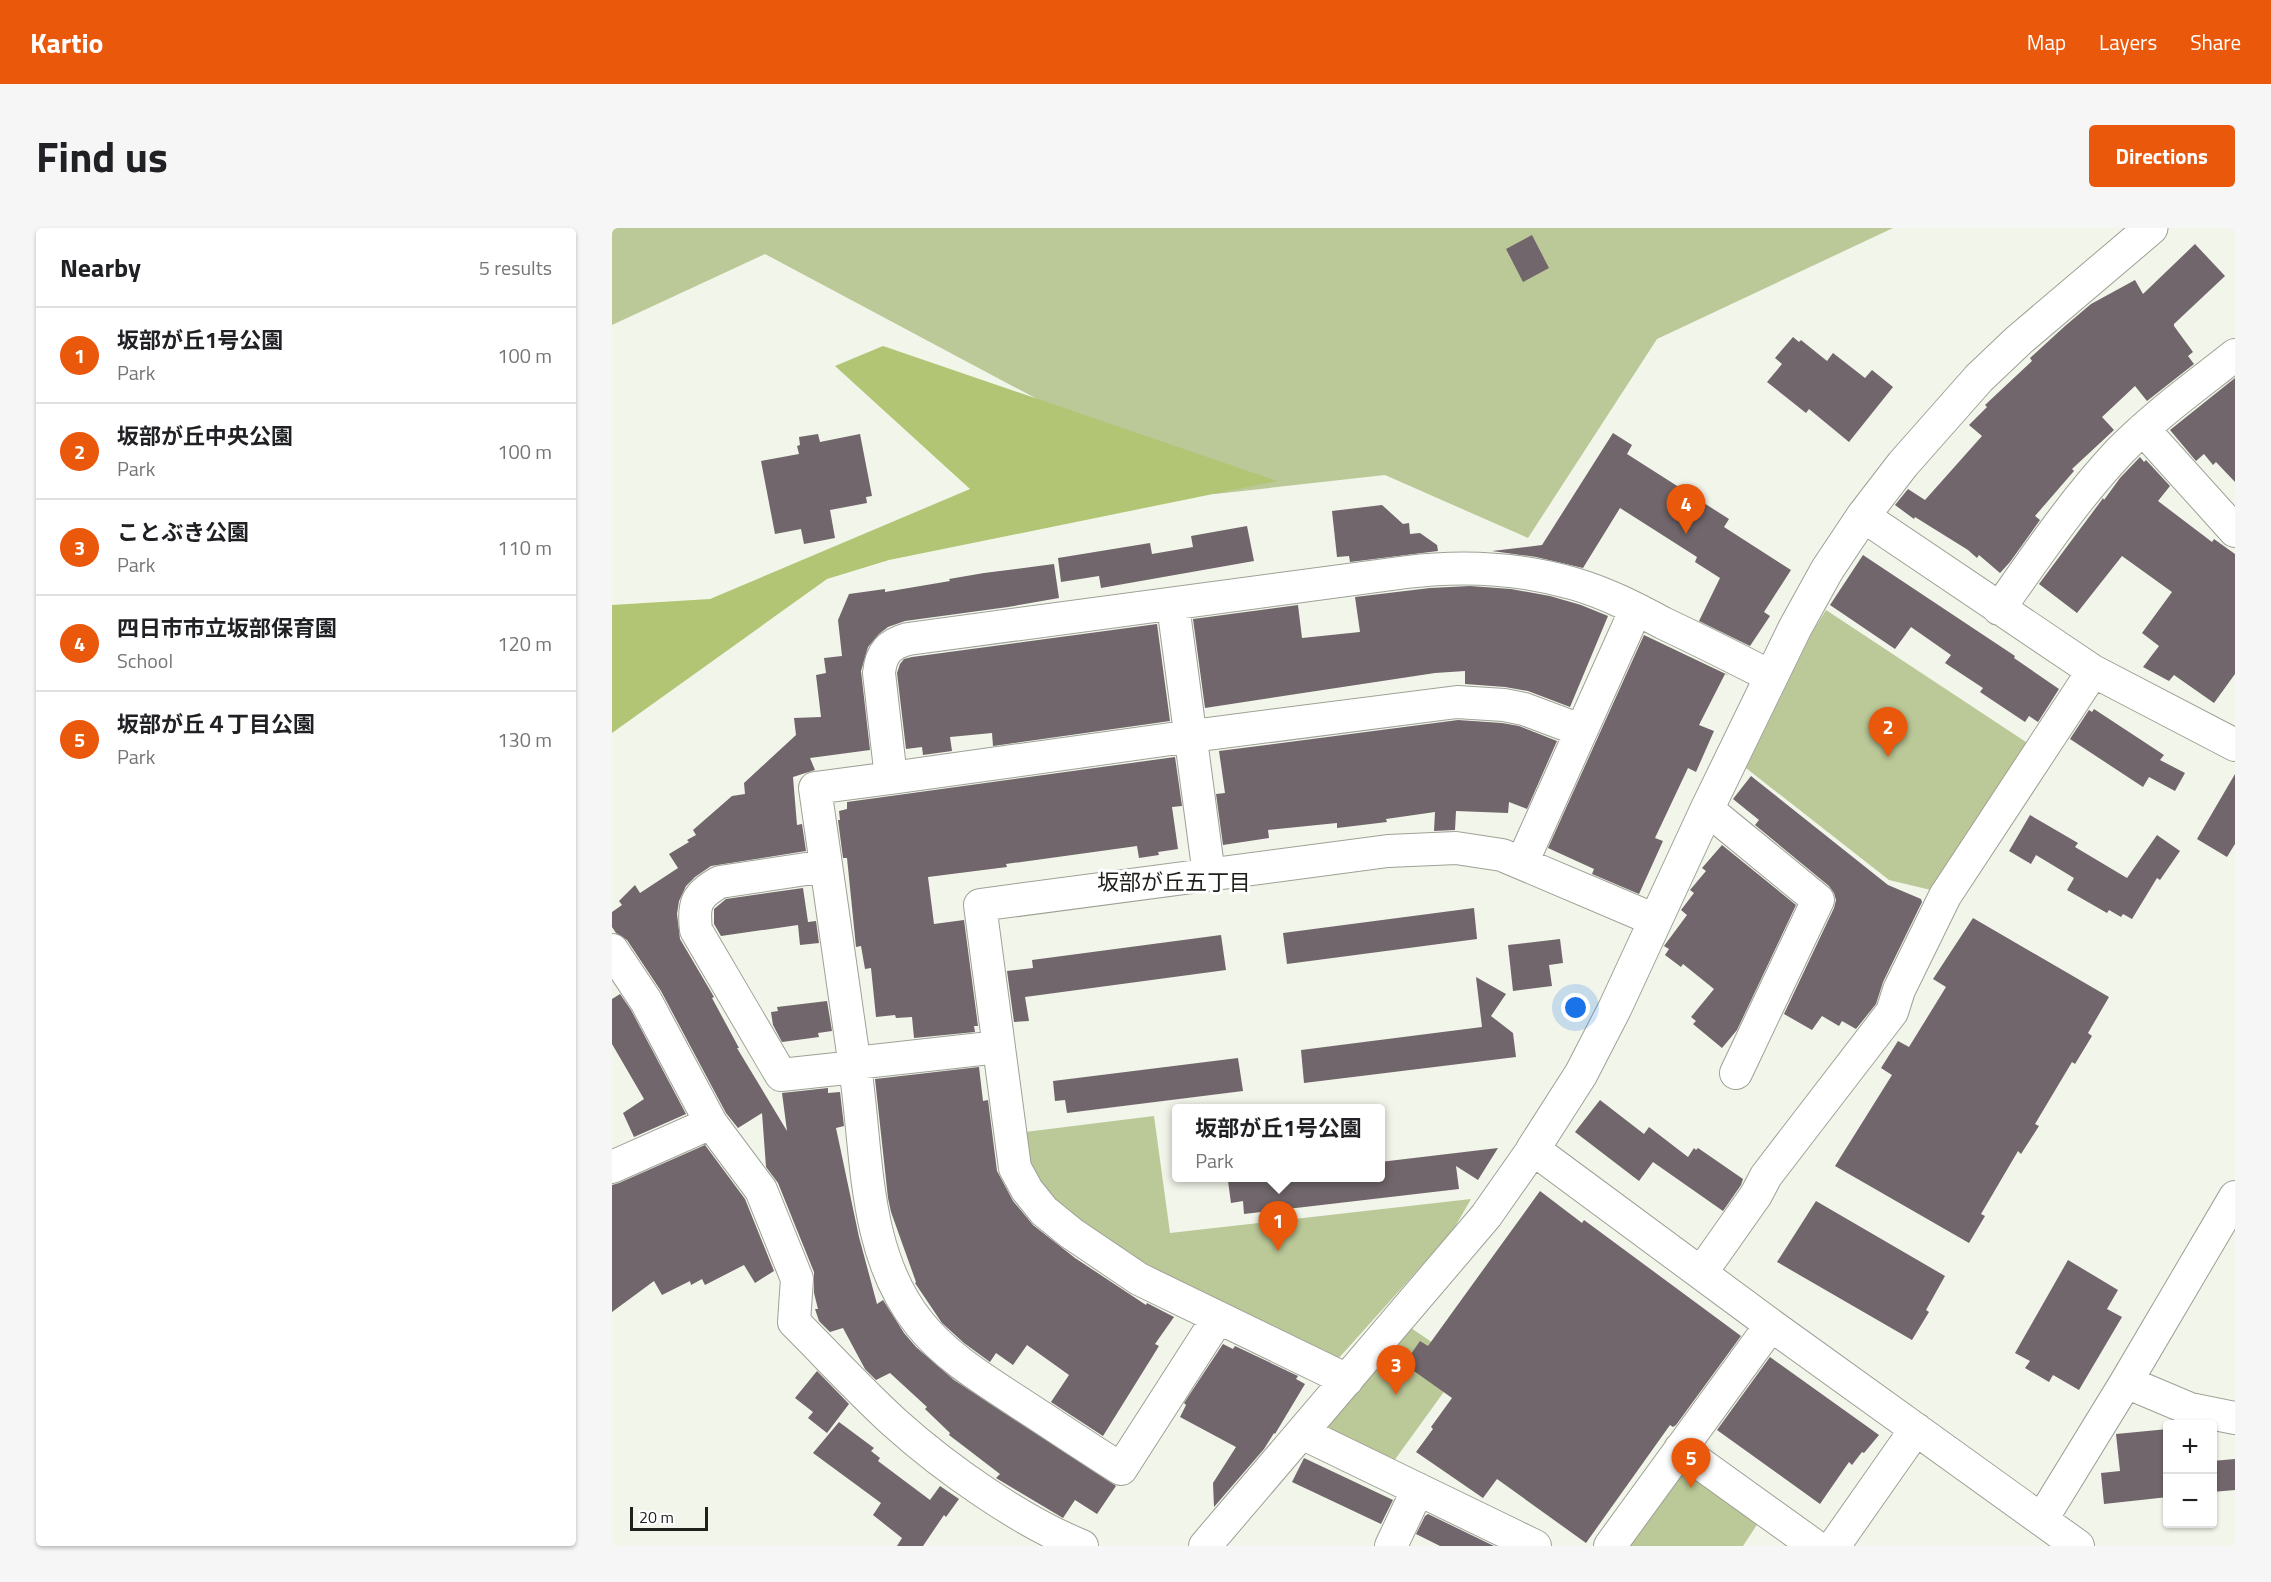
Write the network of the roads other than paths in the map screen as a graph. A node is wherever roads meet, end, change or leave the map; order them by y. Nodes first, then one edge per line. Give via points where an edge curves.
1 (2151, 228) edge
2 (2235, 355) edge
3 (2144, 429) junction
4 (1863, 516) junction
5 (2235, 531) edge
6 (1173, 605) junction
7 (1636, 609) junction
8 (1999, 609) junction
9 (2093, 671) junction
10 (1770, 676) junction
11 (1580, 730) junction
12 (1192, 736) junction
13 (2235, 745) edge
14 (891, 778) junction
15 (1707, 808) junction
16 (1522, 863) junction
17 (826, 866) junction
18 (1209, 875) junction
19 (1655, 920) junction
20 (612, 950) edge
21 (999, 1047) junction
22 (855, 1065) junction
23 (1736, 1073) dead end
24 (711, 1123) junction
25 (1533, 1149) junction
26 (612, 1167) edge
27 (2235, 1197) edge
28 (1701, 1272) junction
29 (1218, 1318) junction
30 (1771, 1324) junction
31 (1347, 1380) junction
32 (2126, 1382) junction
33 (2235, 1418) edge
34 (1916, 1429) junction
35 (1302, 1432) junction
36 (1680, 1449) junction
37 (1418, 1489) junction
38 (2042, 1519) junction
39 (1082, 1546) edge
40 (1205, 1546) edge
41 (1390, 1546) edge
42 (1535, 1546) edge
43 (1610, 1546) edge
44 (1815, 1546) edge
45 (1834, 1546) edge
46 (2078, 1546) edge

1 - 4 street via 1979,378
2 - 3 street
3 - 5 street
3 - 8 street via 2118,453 2055,530
4 - 8 street
4 - 10 street via 1827,570
6 - 7 street via 1445,567 1541,576 1608,595
6 - 12 street
6 - 14 street via 908,639 891,645 880,661 879,673
7 - 10 street
7 - 11 street
8 - 9 street
9 - 13 street
9 - 28 street via 1945,896 1892,1012 1766,1176
10 - 15 street
11 - 12 street via 1524,709 1457,702
11 - 16 street
12 - 14 street
12 - 18 street
14 - 17 street via 815,788
15 - 19 street
15 - 23 street via 1818,900
16 - 18 street via 1479,851 1423,848
16 - 19 street
17 - 22 street
17 - 22 street via 720,882 700,896 695,907 696,930 780,1075
18 - 21 street via 980,905
19 - 25 street via 1581,1074
20 - 24 street via 646,1002
21 - 22 street
21 - 29 street via 1015,1168 1027,1190 1044,1211 1071,1233 1139,1280
22 - 29 street via 871,1197 889,1275 899,1296 927,1333 976,1374 1120,1469
24 - 26 street
24 - 39 street via 761,1190 796,1279 794,1322 896,1423 935,1455 1024,1518
25 - 28 street
25 - 31 street via 1486,1216
27 - 32 street
28 - 30 street
29 - 31 street
30 - 34 street
30 - 36 street
31 - 35 street
32 - 33 street via 2190,1409
32 - 38 street
34 - 38 street
34 - 45 street
35 - 37 street
35 - 40 street
36 - 43 street
36 - 44 street
37 - 41 street
37 - 42 street
38 - 46 street

